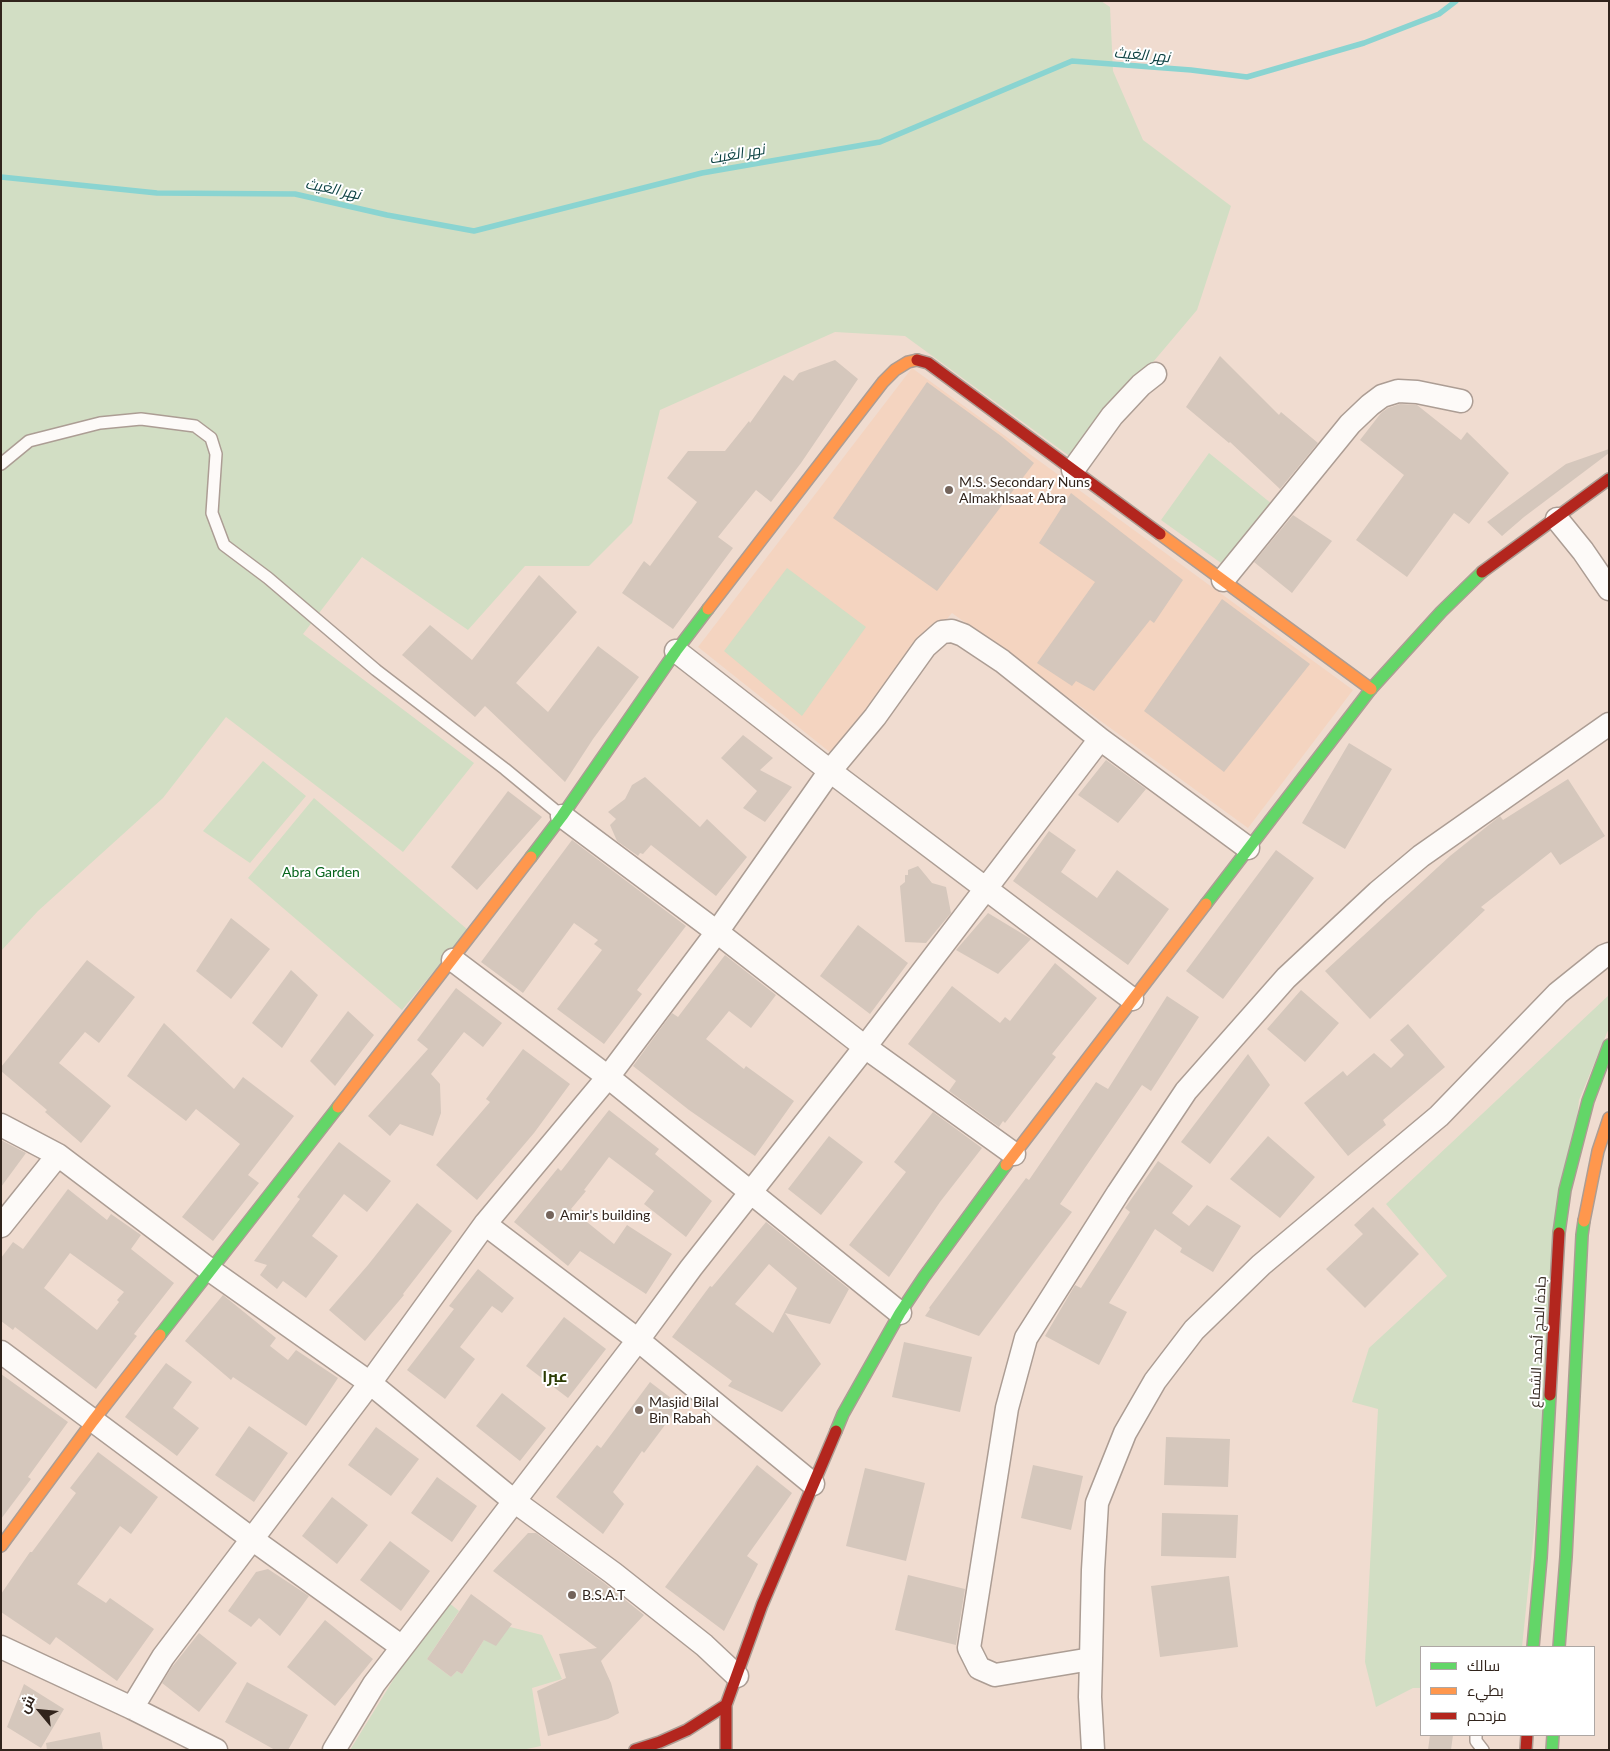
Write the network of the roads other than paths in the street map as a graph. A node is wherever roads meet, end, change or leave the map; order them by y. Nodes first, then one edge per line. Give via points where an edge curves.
1 (1155, 374) dead end
2 (1461, 401) dead end
3 (1, 464) edge
4 (1073, 470) junction
5 (1609, 479) edge
6 (1557, 519) junction
7 (1223, 580) junction
8 (1609, 589) edge
9 (676, 651) junction
10 (1371, 689) junction
11 (1609, 724) edge
12 (1100, 738) junction
13 (830, 771) junction
14 (562, 816) junction
15 (1248, 848) junction
16 (985, 888) junction
17 (717, 932) junction
18 (1609, 954) edge
19 (453, 960) junction
20 (1132, 999) junction
21 (1609, 1045) edge
22 (865, 1048) junction
23 (608, 1076) junction
24 (1609, 1118) edge
25 (1, 1125) edge
26 (1014, 1154) junction
27 (58, 1155) junction
28 (752, 1192) junction
29 (486, 1224) junction
30 (1, 1226) edge
31 (210, 1270) junction
32 (900, 1313) junction
33 (638, 1340) junction
34 (1, 1352) edge
35 (370, 1383) junction
36 (93, 1421) junction
37 (813, 1484) junction
38 (514, 1502) junction
39 (252, 1539) junction
40 (1, 1546) edge
41 (1533, 1646) edge
42 (1559, 1646) edge
43 (1, 1647) edge
44 (402, 1647) junction
45 (1091, 1659) junction
46 (737, 1676) junction
47 (726, 1705) junction
48 (132, 1708) junction
49 (1476, 1736) edge
50 (1527, 1736) edge
51 (1553, 1736) edge
52 (216, 1750) edge
53 (334, 1750) edge
54 (635, 1750) edge
55 (726, 1750) edge
56 (1093, 1750) edge
57 (1483, 1750) edge
58 (1526, 1750) edge
59 (1552, 1750) edge

1 - 4 street via 1112,416
2 - 7 street via 1398,391 1370,404 1350,424
3 - 14 lane via 28,441 100,423 142,418 195,426 211,438 216,454 212,513 224,545
4 - 7 main road
4 - 9 main road via 928,363 919,360 908,362 884,382
5 - 6 main road
6 - 8 street
6 - 10 main road via 1482,571
7 - 10 main road
9 - 13 street
9 - 14 main road
10 - 15 main road
11 - 45 street via 1421,856 1286,978 1186,1091 1026,1338 1007,1408 969,1648 979,1668 995,1676
12 - 13 street via 1002,661 963,635 942,632 925,647 875,717
12 - 15 street
12 - 16 street
13 - 16 street
13 - 17 street
14 - 17 street
14 - 19 main road
15 - 20 main road
16 - 20 street
16 - 22 street
17 - 22 street
17 - 23 street
18 - 45 street via 1558,993 1439,1116 1261,1265 1194,1330 1155,1381 1124,1433 1097,1504
19 - 23 street
19 - 31 main road
20 - 26 main road
21 - 41 main road, جادة الحج أحمد الشماع via 1588,1100 1565,1190 1559,1228
22 - 26 street
22 - 28 street
23 - 28 street
23 - 29 street
24 - 42 main road via 1598,1151 1582,1235
25 - 27 street
26 - 32 main road
27 - 30 street
27 - 31 street
28 - 32 street
28 - 33 street
29 - 33 street
29 - 35 street
31 - 35 street
31 - 36 main road
32 - 37 main road via 843,1414
33 - 37 street
33 - 38 street
34 - 36 street
35 - 38 street
35 - 39 street
36 - 39 street
36 - 40 main road
37 - 46 main road via 762,1605
38 - 44 street
38 - 46 street via 613,1573 704,1645
39 - 44 street
39 - 48 street via 163,1657
43 - 48 street
44 - 53 street via 374,1684
45 - 56 street
46 - 47 main road
47 - 54 main road via 687,1730
47 - 55 main road
48 - 52 street
49 - 57 lane
50 - 58 main road
51 - 59 main road

